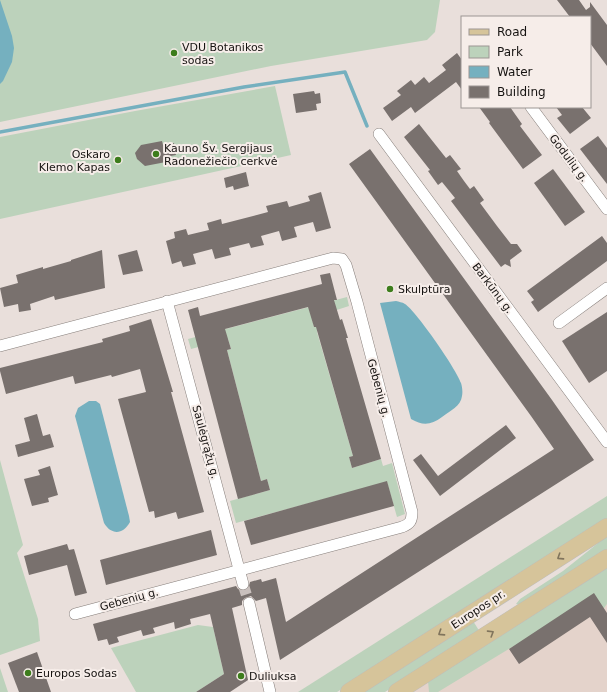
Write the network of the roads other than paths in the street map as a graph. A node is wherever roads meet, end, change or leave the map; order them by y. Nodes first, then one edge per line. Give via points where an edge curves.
1 (532, 108) edge
2 (379, 134) dead end
3 (607, 209) edge
4 (607, 288) edge
5 (167, 301) junction
6 (560, 323) dead end
7 (0, 346) edge
8 (607, 442) edge
9 (607, 527) edge
10 (607, 558) edge
11 (240, 569) junction
12 (243, 584) tunnel mouth
13 (510, 589) junction
14 (249, 603) tunnel mouth
15 (75, 614) dead end
16 (512, 620) junction
17 (270, 692) edge
18 (349, 692) edge
19 (397, 692) edge

1 - 3 street, Godulių g.
2 - 8 street, Barkūnų g.
4 - 6 street
5 - 7 street, Gebenių g.
5 - 11 street, Saulėgrąžų g.
5 - 11 street, Gebenių g. via 333,258 342,259 346,264 412,519 409,524 402,527
9 -> 13 main road, Europos pr.
10 - 16 main road
11 - 12 street, Saulėgrąžų g.
11 - 15 street, Gebenių g.
13 - 16 main road via 505,599 506,610
13 -> 18 main road, Europos pr.
14 - 17 street
19 -> 16 main road

